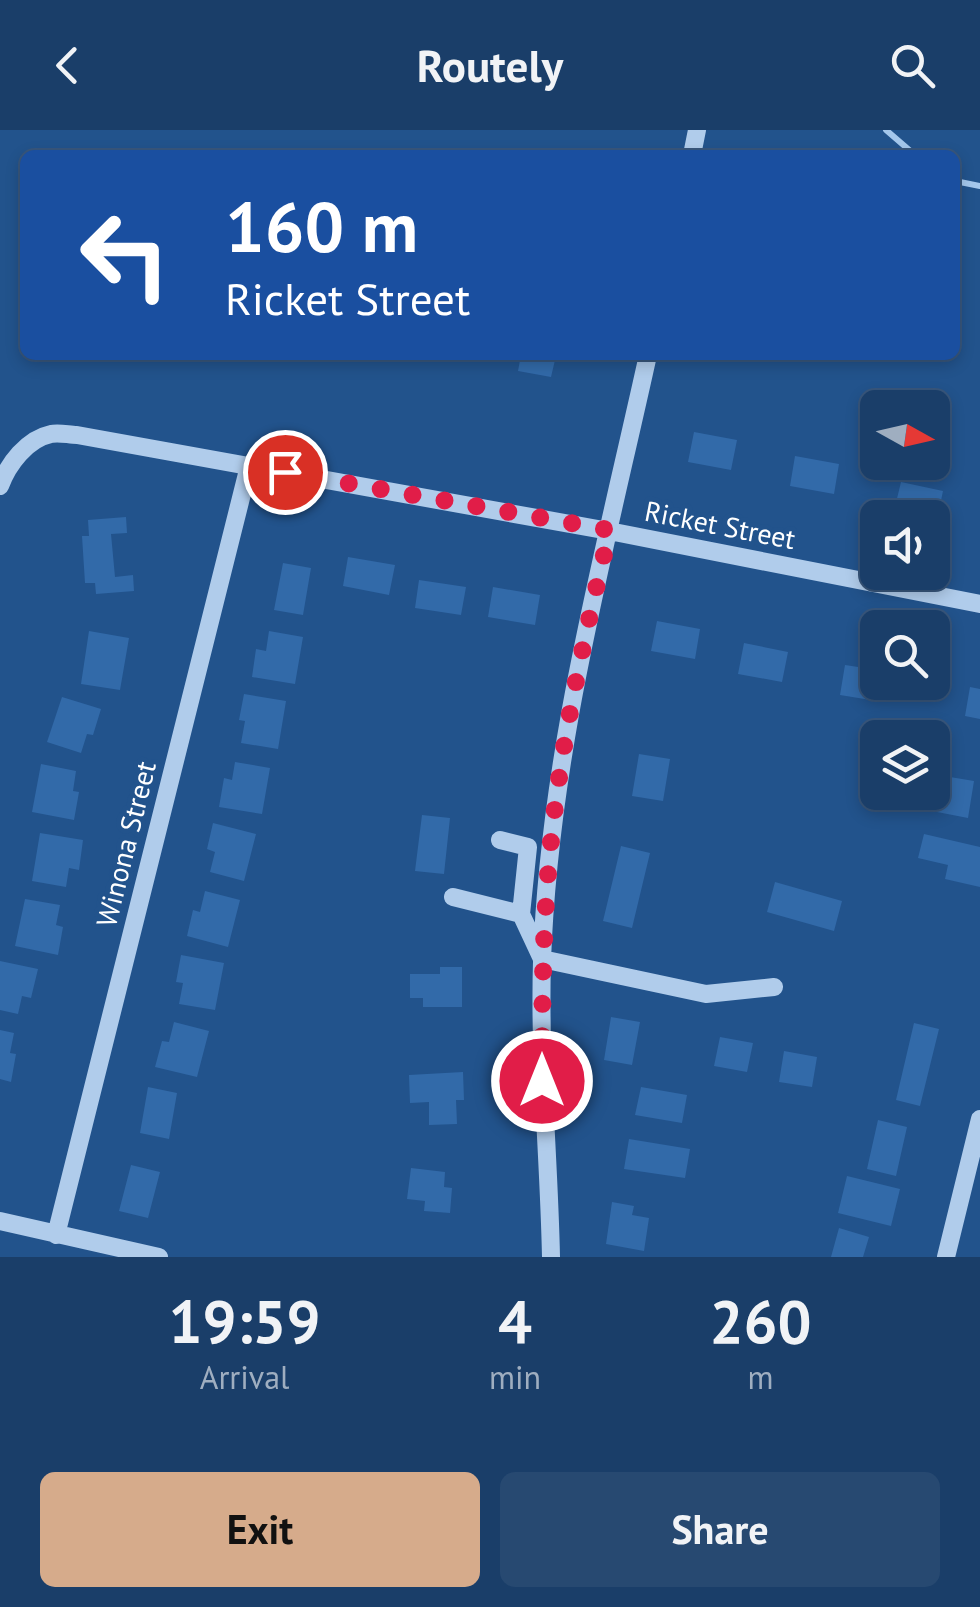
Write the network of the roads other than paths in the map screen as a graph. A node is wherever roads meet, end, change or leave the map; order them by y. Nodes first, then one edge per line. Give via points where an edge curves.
1 (647, 360) edge
2 (249, 466) junction
3 (0, 486) edge
4 (610, 530) junction
5 (980, 604) edge
6 (500, 840) dead end
7 (453, 897) dead end
8 (522, 914) junction
9 (542, 959) junction
10 (774, 986) dead end
11 (980, 1119) edge
12 (0, 1222) edge
13 (56, 1235) junction
14 (159, 1257) edge
15 (552, 1257) edge
16 (946, 1257) edge

1 - 4 street
2 - 3 street, Ricket Street via 52,434 15,458
2 - 4 street, Ricket Street
2 - 13 street, Winona Street
4 - 5 street, Ricket Street
4 - 9 street via 554,814
6 - 8 street via 528,848
7 - 8 street
8 - 9 street
9 - 10 street via 706,994
9 - 15 street
11 - 16 street
12 - 13 street
13 - 14 street

